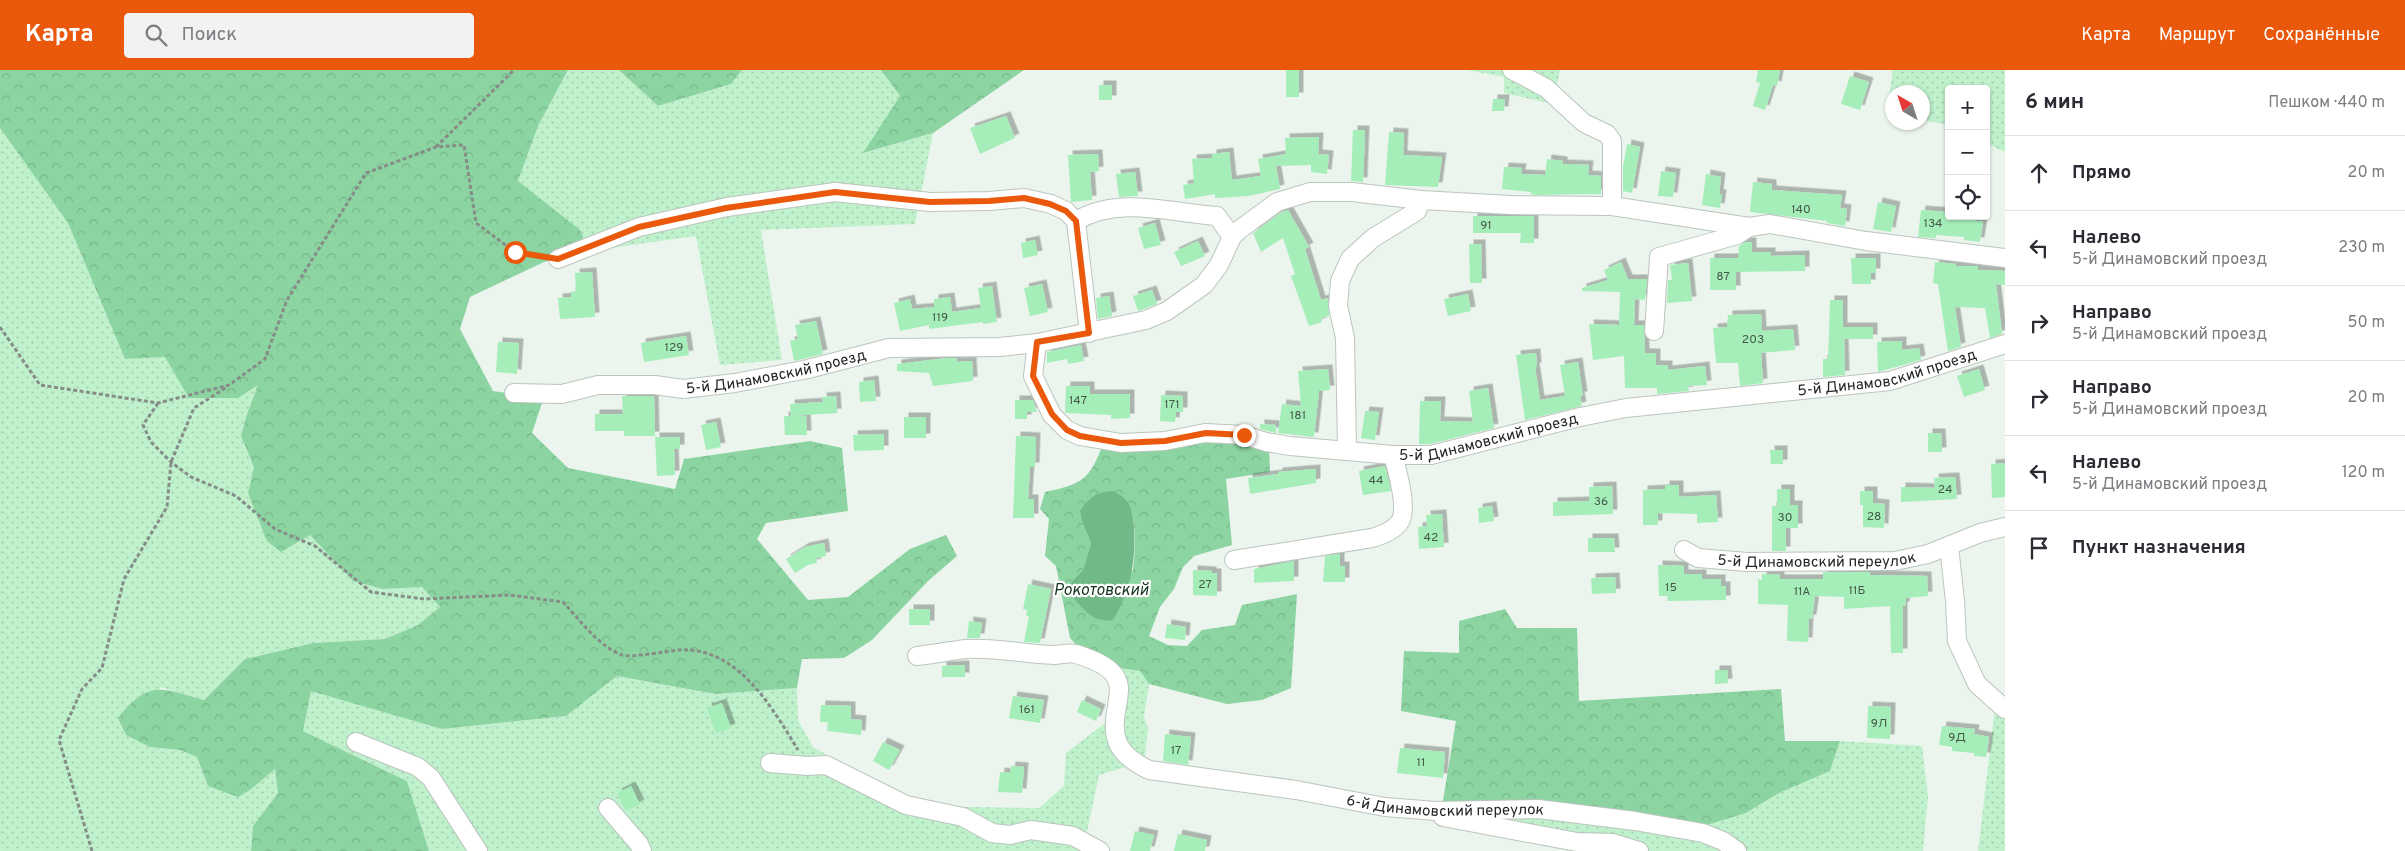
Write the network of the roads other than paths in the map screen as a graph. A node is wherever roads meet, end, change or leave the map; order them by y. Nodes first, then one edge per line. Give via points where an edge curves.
1 (1512, 70) edge
2 (1421, 200) junction
3 (1612, 206) junction
4 (1076, 221) junction
5 (1749, 227) junction
6 (1232, 237) junction
7 (2005, 258) edge
8 (558, 259) road end
9 (1654, 331) dead end
10 (1089, 333) junction
11 (1037, 342) junction
12 (2005, 344) edge
13 (514, 393) dead end
14 (1347, 450) junction
15 (1393, 454) junction
16 (2005, 527) edge
17 (1949, 546) junction
18 (1684, 550) dead end
19 (1234, 560) dead end
20 (917, 656) dead end
21 (2005, 709) edge
22 (356, 742) dead end
23 (770, 763) dead end
24 (608, 808) dead end
25 (1436, 811) junction
26 (478, 851) edge
27 (642, 851) edge
28 (1100, 851) edge
29 (1639, 851) edge
30 (1737, 851) edge

1 - 3 street via 1546,88 1584,123 1607,134 1612,141
2 - 3 street, 5-й Динамовский проезд via 1510,206
2 - 6 street, 5-й Динамовский проезд via 1352,192 1310,192 1277,202
2 - 14 street via 1417,211 1373,238 1350,260 1340,281 1338,306 1345,338
3 - 5 street, 5-й Динамовский проезд
4 - 6 street via 1090,212 1141,206 1217,216
4 - 8 street via 1066,211 1024,198 930,202 835,192 726,208 639,227
4 - 10 street
5 - 7 street, 5-й Динамовский проезд via 1770,224 1866,241
5 - 9 street via 1737,235 1659,257
6 - 10 street, 5-й Динамовский проезд via 1219,265 1204,285 1167,311 1146,320
10 - 11 street, 5-й Динамовский проезд
11 - 13 street, 5-й Динамовский проезд via 1000,347 889,348 772,376 683,389 655,385 598,385 562,394
11 - 14 street, 5-й Динамовский проезд via 1033,376 1052,414 1067,430 1080,436 1121,443 1165,441 1206,433 1244,435 1290,446
12 - 15 street, 5-й Динамовский проезд via 1890,381 1626,408 1431,455
14 - 15 street, 5-й Динамовский проезд
15 - 19 street via 1404,512 1400,523 1386,534
16 - 17 street, 5-й Динамовский переулок
17 - 18 street, 5-й Динамовский переулок via 1895,561 1747,562 1698,558
17 - 21 street via 1957,641 1977,684
20 - 25 street, 6-й Динамовский переулок via 966,649 1074,654 1114,673 1119,693 1113,725 1115,736 1135,763 1149,770 1296,790 1385,807
22 - 26 street via 418,767 431,778
23 - 28 street via 826,765 906,805 963,817 992,833 1010,835 1031,830 1074,836
24 - 27 street
25 - 29 street via 1459,822 1576,842 1613,842
25 - 30 street, 6-й Динамовский переулок via 1538,809 1635,820 1703,833

